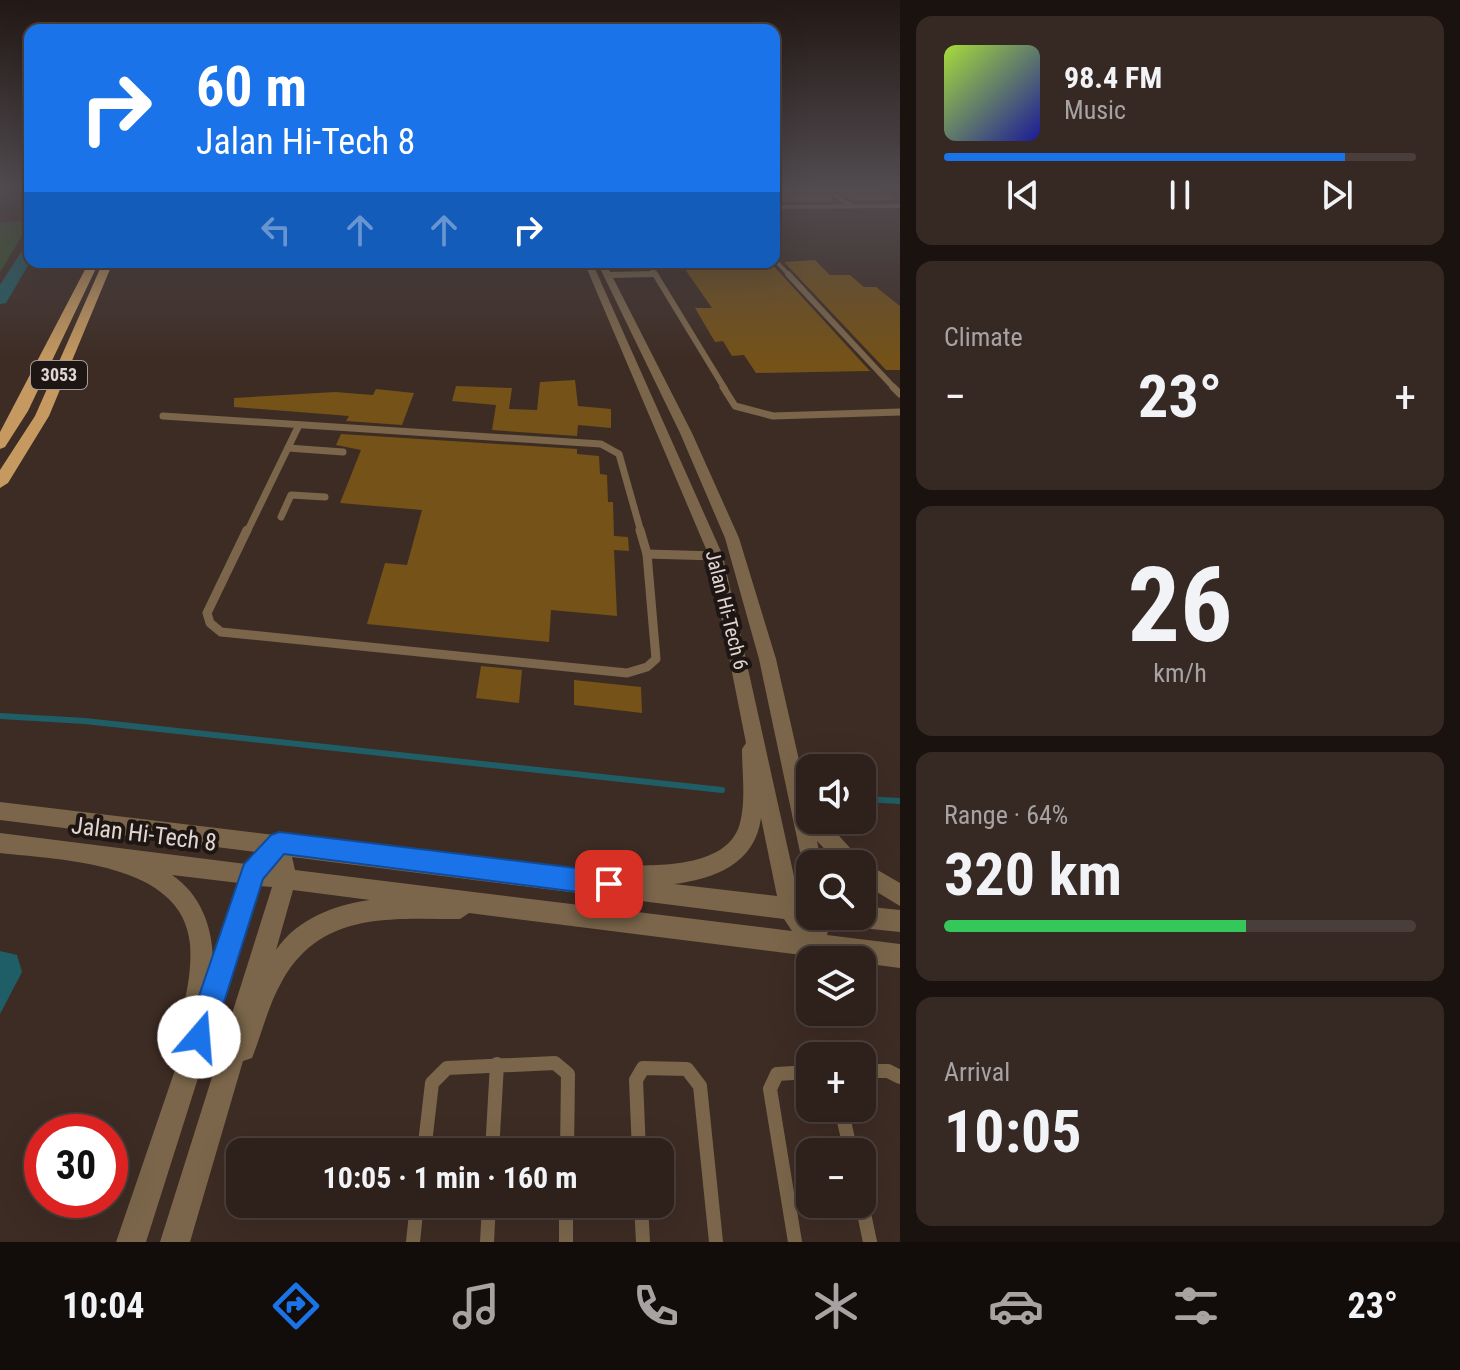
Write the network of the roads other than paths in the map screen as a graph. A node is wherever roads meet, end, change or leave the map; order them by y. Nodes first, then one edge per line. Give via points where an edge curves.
1 (780, 265) edge
2 (91, 268) edge
3 (105, 268) edge
4 (591, 268) edge
5 (604, 268) edge
6 (652, 268) edge
7 (655, 274) junction
8 (900, 394) edge
9 (900, 412) edge
10 (163, 416) dead end
11 (299, 425) junction
12 (0, 444) edge
13 (288, 448) junction
14 (343, 452) dead end
15 (0, 483) edge
16 (325, 497) dead end
17 (281, 517) dead end
18 (647, 554) junction
19 (716, 556) junction
20 (752, 716) junction
21 (782, 721) junction
22 (796, 760) edge
23 (0, 811) edge
24 (824, 834) edge
25 (0, 843) edge
26 (279, 843) junction
27 (808, 850) edge
28 (839, 850) edge
29 (103, 855) junction
30 (253, 872) junction
31 (548, 876) junction
32 (286, 878) junction
33 (876, 880) edge
34 (796, 893) edge
35 (900, 895) edge
36 (518, 907) junction
37 (796, 908) edge
38 (876, 918) edge
39 (900, 921) edge
40 (808, 930) edge
41 (817, 930) edge
42 (813, 944) junction
43 (900, 956) edge
44 (497, 1064) junction
45 (876, 1071) edge
46 (796, 1073) edge
47 (900, 1077) edge
48 (426, 1138) edge
49 (493, 1138) edge
50 (567, 1138) edge
51 (638, 1138) edge
52 (163, 1147) junction
53 (201, 1155) junction
54 (416, 1218) edge
55 (488, 1218) edge
56 (566, 1218) edge
57 (642, 1218) edge
58 (865, 1218) edge
59 (131, 1242) edge
60 (175, 1242) edge
61 (413, 1242) edge
62 (487, 1242) edge
63 (566, 1242) edge
64 (643, 1242) edge
65 (716, 1242) edge
66 (795, 1242) edge
67 (870, 1242) edge

1 - 8 lane
2 - 12 main road, 3053
3 - 15 main road, 3053 via 42,416
4 - 19 street, Jalan Hi-Tech 6
5 - 7 lane
5 - 21 street, Jalan Hi-Tech 6 via 730,535
6 - 7 lane
7 - 9 lane via 735,406 773,416
10 - 11 lane
11 - 13 lane
11 - 18 lane via 610,447 619,454
13 - 14 lane
13 - 18 lane via 207,613 221,632 627,673 656,659
16 - 17 lane via 291,495
18 - 19 lane
19 - 20 street, Jalan Hi-Tech 6
20 - 31 street via 750,827 731,853 713,867 687,873
20 - 34 street, Jalan Hi-Tech 6
21 - 22 street
21 - 27 street, Jalan Hi-Tech 6
23 - 26 street, Jalan Hi-Tech 8
24 - 28 street
25 - 29 street, Jalan Hi-Tech 8
26 - 30 street
26 - 31 street, Jalan Hi-Tech 8
26 - 32 street
29 - 30 street, Jalan Hi-Tech 8
29 - 52 street via 168,884 199,922 203,963
30 - 32 street, Jalan Hi-Tech 8
30 - 52 street
31 - 37 street, Jalan Hi-Tech 8
32 - 36 street, Jalan Hi-Tech 8
32 - 53 street
33 - 35 street
36 - 42 street, Jalan Hi-Tech 8
36 - 53 street via 362,909 315,928 274,972
38 - 39 street
40 - 42 street, Jalan Hi-Tech 6
41 - 42 street
42 - 43 street, Jalan Hi-Tech 8
44 - 48 lane via 447,1068 438,1074 432,1083
44 - 49 lane
44 - 50 lane via 555,1063 563,1068 568,1074
45 - 47 lane
46 - 66 lane via 777,1074 770,1089
51 - 65 lane via 636,1080 643,1068 687,1069 700,1086
52 - 59 street
53 - 60 street
54 - 61 lane
55 - 62 lane
56 - 63 lane
57 - 64 lane
58 - 67 lane

